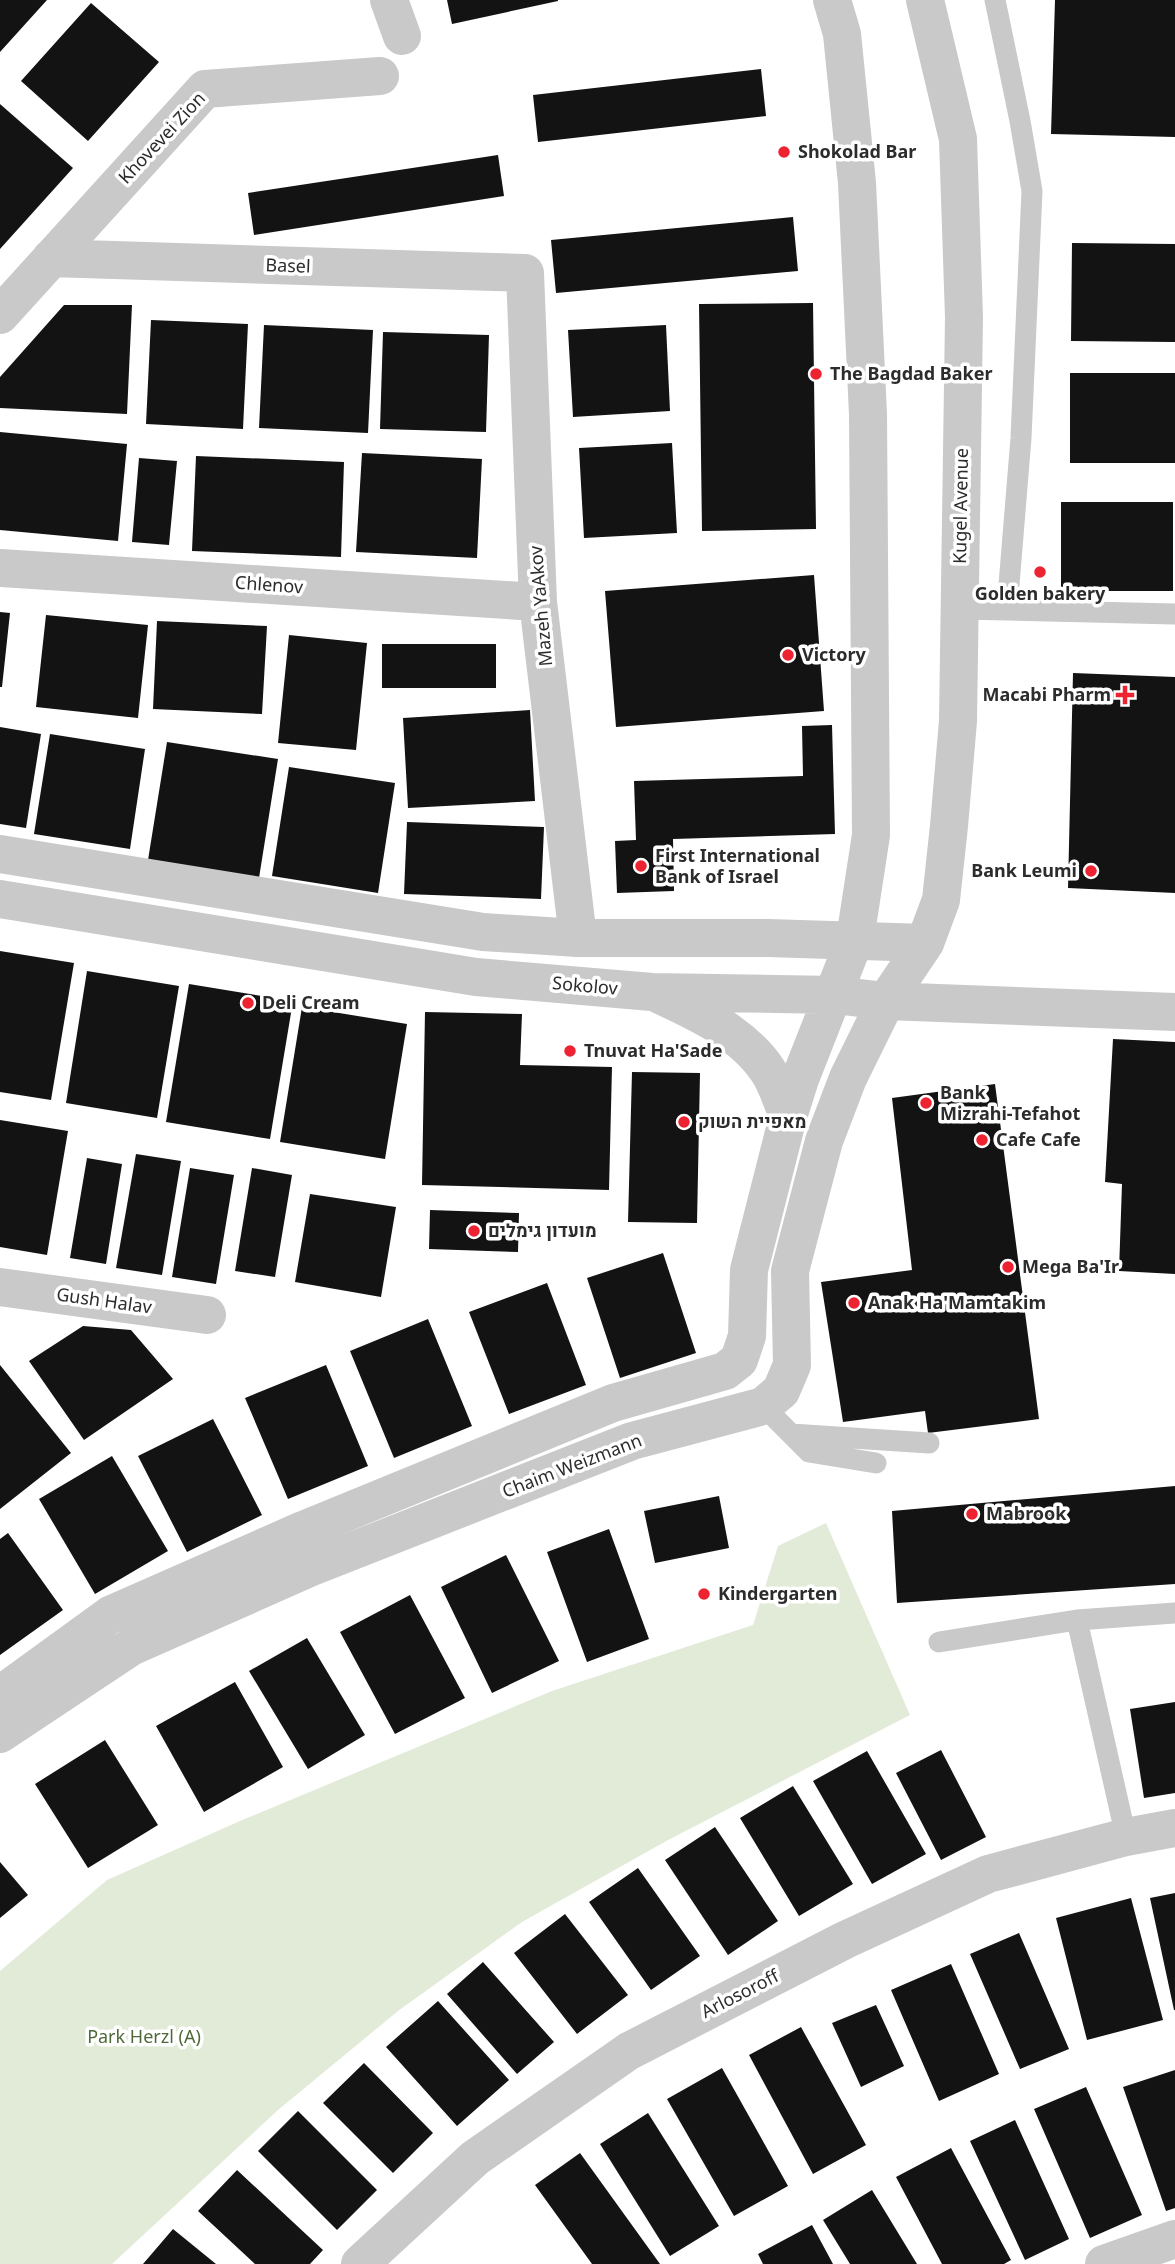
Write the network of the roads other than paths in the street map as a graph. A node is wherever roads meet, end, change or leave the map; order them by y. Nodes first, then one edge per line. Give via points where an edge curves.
1 (389, 0) edge
2 (832, 0) edge
3 (925, 0) edge
4 (995, 0) edge
5 (402, 36) dead end
6 (380, 76) dead end
7 (51, 258) junction
8 (525, 273) joint
9 (0, 315) edge
10 (0, 568) edge
11 (538, 602) junction
12 (960, 609) junction
13 (1007, 609) junction
14 (1175, 614) edge
15 (0, 854) edge
16 (0, 900) edge
17 (578, 938) junction
18 (855, 939) junction
19 (925, 943) junction
20 (652, 992) junction
21 (834, 995) junction
22 (886, 1001) junction
23 (1175, 1012) edge
24 (788, 1116) junction
25 (3, 1290) edge
26 (207, 1315) dead end
27 (763, 1406) junction
28 (791, 1434) junction
29 (929, 1443) dead end
30 (876, 1463) dead end
31 (1175, 1613) edge
32 (1077, 1620) junction
33 (939, 1642) dead end
34 (0, 1695) edge
35 (0, 1734) edge
36 (1175, 1828) edge
37 (1126, 1837) junction
38 (1175, 2239) edge
39 (360, 2264) edge
40 (1104, 2264) edge

1 - 5 street
2 - 18 street via 842,34 857,183 868,414 871,835
3 - 12 street, Kugel Avenue via 958,139 964,317
4 - 13 lane via 1032,191 1021,438
6 - 7 street, Khovevei Zion via 205,89
7 - 8 street, Basel
7 - 9 street, Khovevei Zion
8 - 11 street, Mazeh YaAkov
10 - 11 street, Chlenov
11 - 17 street, Mazeh YaAkov
12 - 13 lane
12 - 19 street, Kugel Avenue via 958,721 944,876 941,900
13 - 14 lane
15 - 17 street via 483,932
16 - 20 street, Sokolov via 476,976
17 - 18 street
18 - 19 street
18 - 21 street
19 - 22 street, Kugel Avenue
20 - 21 street, Sokolov
20 - 24 street via 692,1010 750,1049 768,1071
21 - 22 street, Sokolov
21 - 24 street
22 - 23 street, Sokolov
22 - 27 street via 848,1078 824,1141 790,1272 792,1365 781,1391
24 - 34 street via 749,1270 747,1336 739,1360 725,1371 613,1403 110,1615
25 - 26 street, Gush Halav
27 - 28 lane
27 - 35 street, Chaim Weizmann via 632,1441 314,1566 131,1647
28 - 29 lane
28 - 30 lane via 810,1452
31 - 32 lane
32 - 33 lane
32 - 37 lane
36 - 37 street, Arlosoroff
37 - 39 street, Arlosoroff via 988,1874 845,1940 629,2051 475,2158
38 - 40 street

